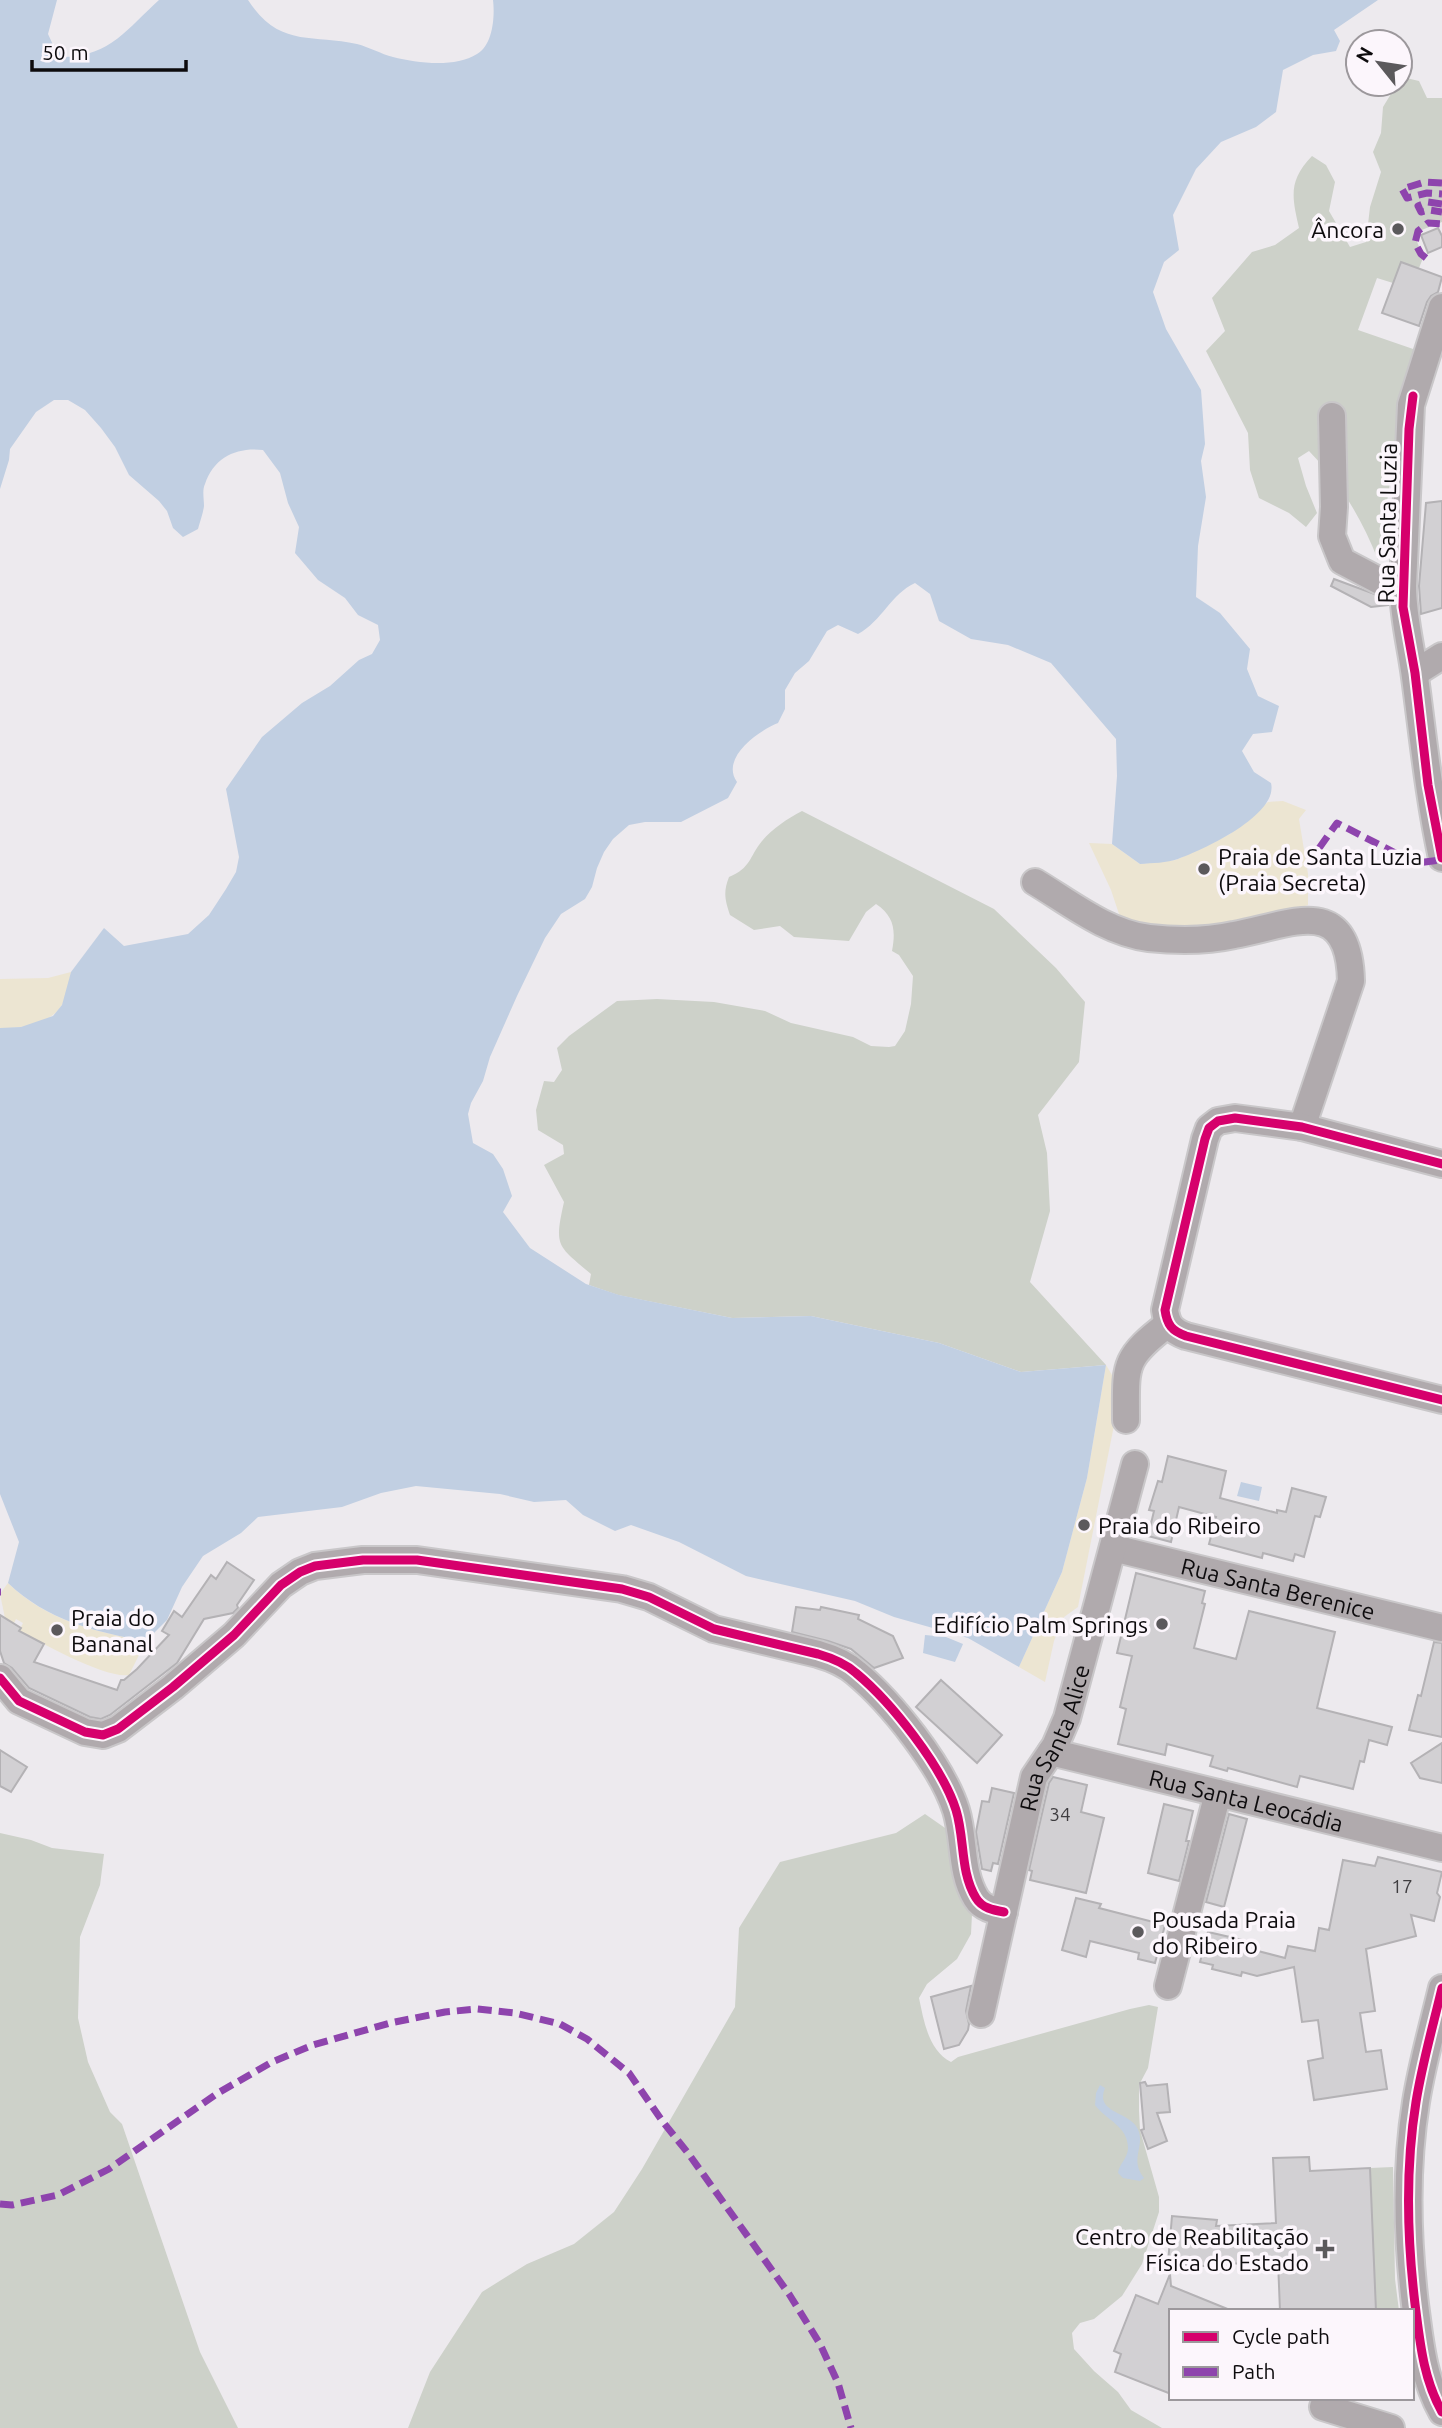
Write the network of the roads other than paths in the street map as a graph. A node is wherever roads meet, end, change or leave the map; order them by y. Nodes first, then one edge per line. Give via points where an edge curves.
1 (1442, 307) edge
2 (1332, 416) dead end
3 (1403, 586) junction
4 (1442, 656) edge
5 (1415, 673) junction
6 (1442, 858) edge
7 (1035, 882) dead end
8 (1302, 1128) junction
9 (1442, 1164) edge
10 (1168, 1324) junction
11 (1442, 1400) edge
12 (1126, 1420) dead end
13 (1135, 1464) dead end
14 (1113, 1548) junction
15 (1442, 1628) edge
16 (0, 1678) edge
17 (1051, 1752) junction
18 (1218, 1793) junction
19 (1442, 1848) edge
20 (1004, 1912) junction
21 (1168, 1986) dead end
22 (1442, 1988) edge
23 (981, 2014) dead end
24 (1438, 2020) edge
25 (1323, 2407) dead end
26 (1442, 2412) edge
27 (1391, 2428) edge

1 - 3 street, Rua Santa Luzia via 1413,396
2 - 3 street via 1332,536 1342,561 1380,581
3 - 5 street, Rua Santa Luzia
4 - 5 street
5 - 6 street, Rua Santa Luzia
7 - 8 street via 1106,925 1148,938 1203,940 1308,919 1336,930 1350,961 1350,981
8 - 9 street
8 - 10 street via 1225,1118 1209,1128 1166,1310
10 - 11 street via 1186,1336
10 - 12 street via 1135,1353 1127,1370
13 - 14 street, Rua Santa Alice
14 - 15 street, Rua Santa Berenice
14 - 17 street, Rua Santa Alice via 1074,1695
16 - 20 street via 19,1701 85,1732 103,1735 173,1688 234,1635 281,1585 315,1566 363,1560 436,1562 622,1589 714,1629 832,1658 856,1672 889,1707 946,1786 976,1898 985,1907
17 - 18 street, Rua Santa Leocádia
17 - 20 street, Rua Santa Alice via 1034,1777
18 - 19 street, Rua Santa Leocádia
18 - 21 street
20 - 23 street, Rua Santa Alice
22 - 24 street
24 - 26 street via 1416,2101 1408,2205 1420,2350
25 - 27 street

